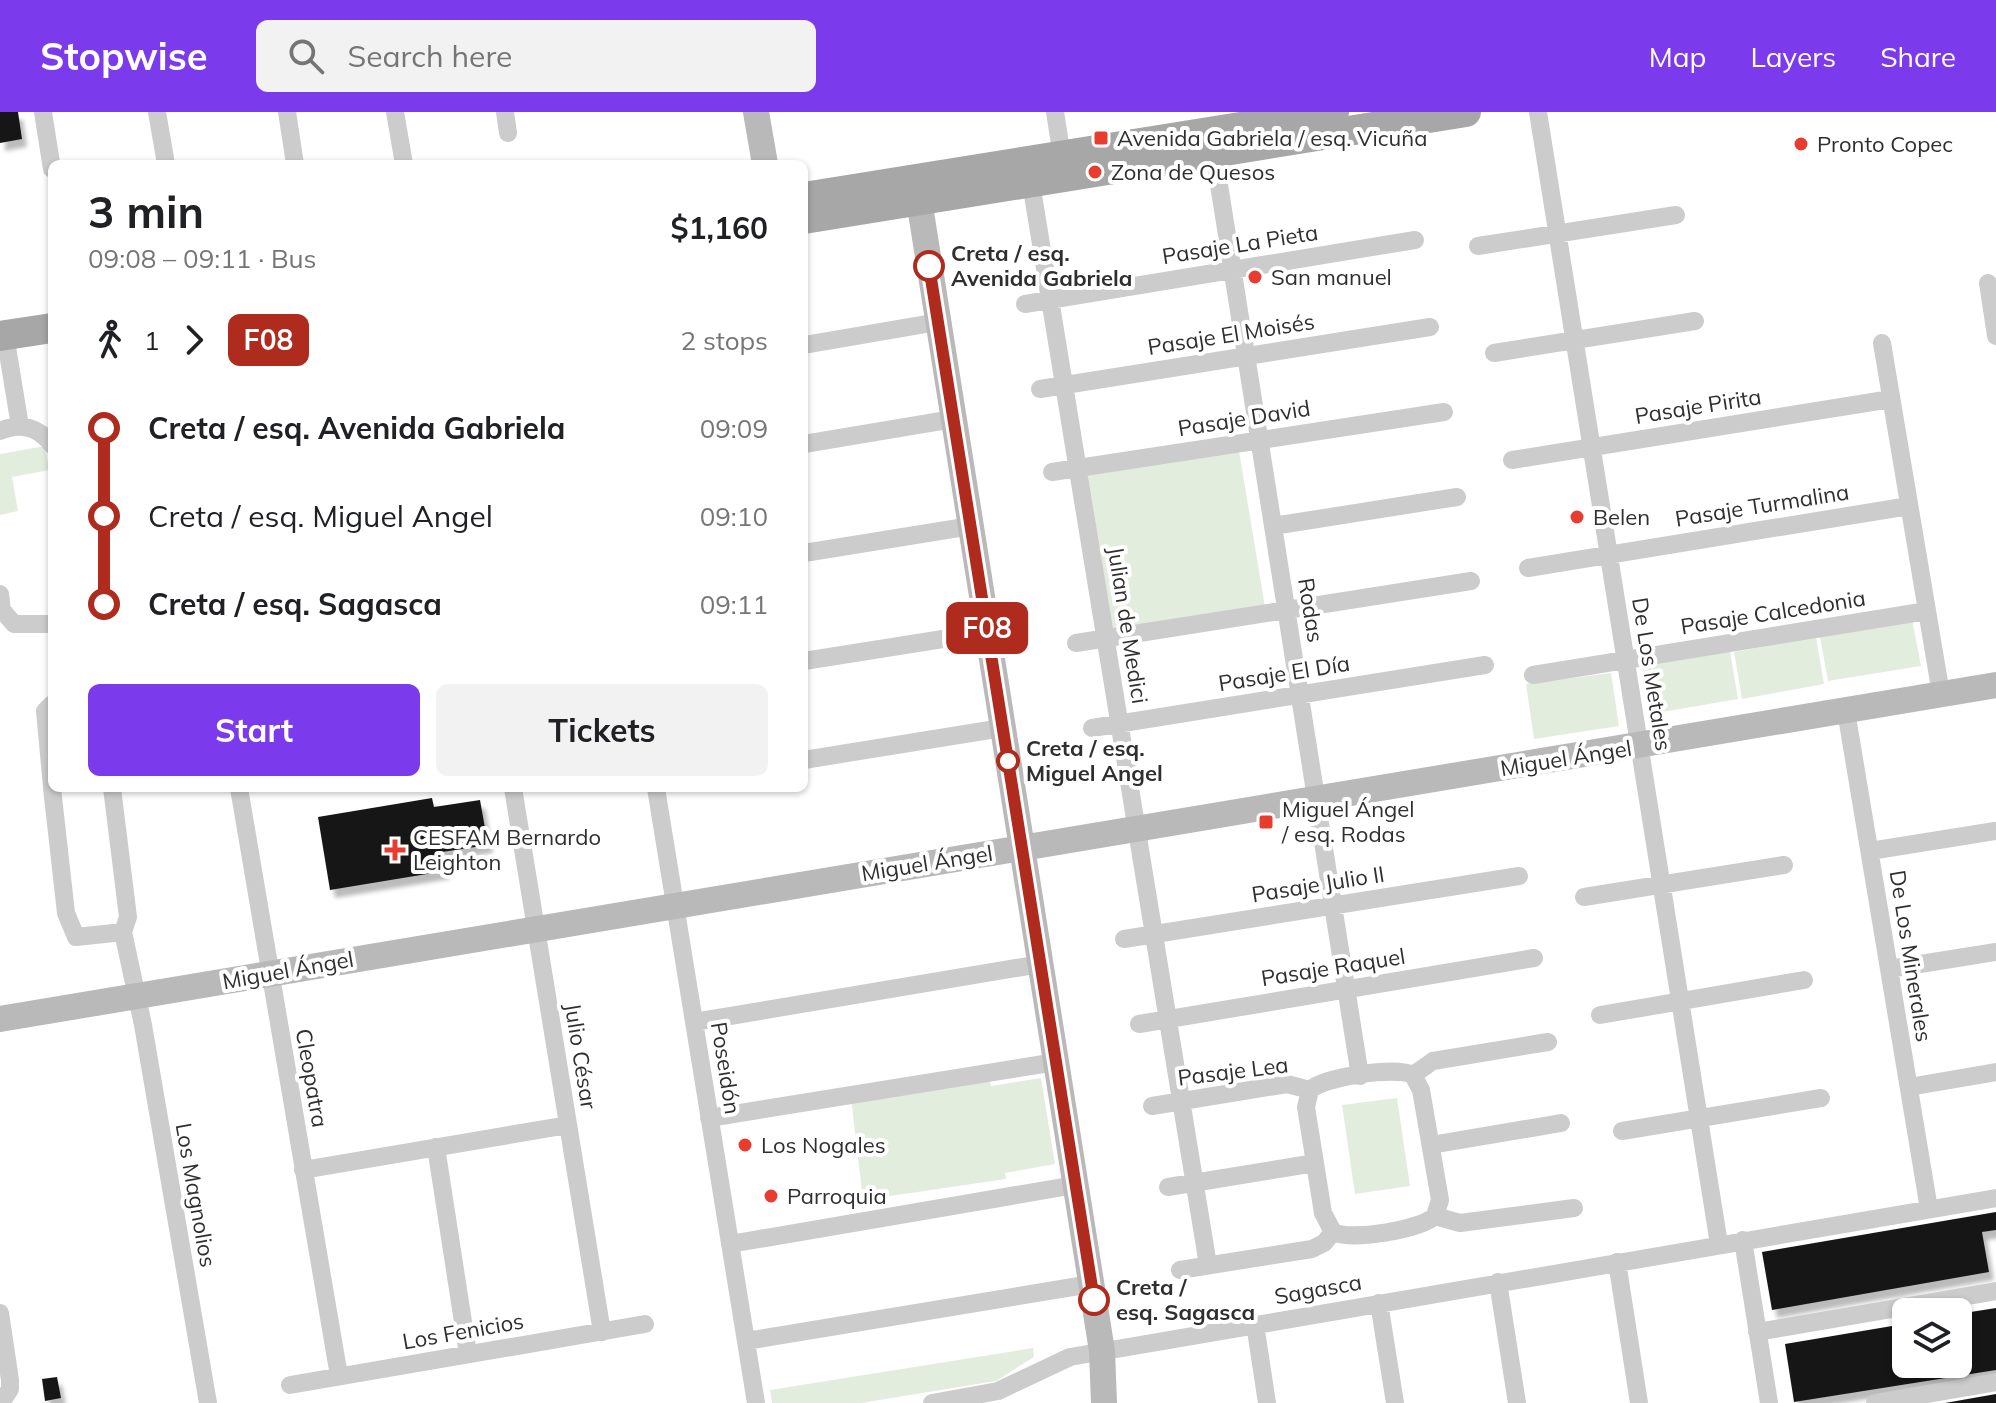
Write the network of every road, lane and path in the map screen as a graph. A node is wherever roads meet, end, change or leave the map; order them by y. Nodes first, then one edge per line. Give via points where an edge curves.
1 (43, 112) edge
2 (157, 112) edge
3 (287, 112) edge
4 (395, 112) edge
5 (505, 112) edge
6 (756, 112) edge
7 (1055, 112) edge
8 (1334, 112) edge
9 (1466, 112) edge
10 (1538, 112) edge
11 (1281, 116) edge
12 (508, 133) dead end
13 (1214, 153) junction
14 (1062, 156) junction
15 (51, 160) edge
16 (165, 160) edge
17 (294, 160) edge
18 (403, 160) edge
19 (764, 160) edge
20 (1031, 183) junction
21 (917, 190) junction
22 (808, 197) edge
23 (1676, 215) dead end
24 (808, 218) edge
25 (1557, 234) junction
26 (1415, 240) dead end
27 (1478, 246) dead end
28 (1233, 270) junction
29 (1988, 283) dead end
30 (1050, 300) junction
31 (1025, 304) dead end
32 (1695, 321) dead end
33 (938, 322) junction
34 (1430, 327) dead end
35 (48, 329) edge
36 (3, 336) edge
37 (1996, 336) edge
38 (1574, 340) junction
39 (1882, 343) dead end
40 (808, 344) edge
41 (1494, 353) dead end
42 (1246, 356) junction
43 (1064, 385) junction
44 (1040, 389) dead end
45 (1891, 399) junction
46 (1444, 412) dead end
47 (953, 419) junction
48 (20, 426) junction
49 (0, 431) edge
50 (1260, 440) junction
51 (48, 441) edge
52 (808, 443) edge
53 (1592, 447) junction
54 (1512, 460) dead end
55 (1078, 468) junction
56 (1052, 472) dead end
57 (1457, 497) dead end
58 (1909, 506) junction
59 (971, 526) junction
60 (1273, 526) junction
61 (808, 552) edge
62 (1609, 555) junction
63 (1528, 568) dead end
64 (1471, 581) dead end
65 (0, 594) edge
66 (1286, 610) junction
67 (1927, 611) junction
68 (48, 624) edge
69 (987, 632) junction
70 (1106, 639) junction
71 (1076, 643) dead end
72 (808, 660) edge
73 (1626, 660) junction
74 (1485, 665) dead end
75 (1533, 675) dead end
76 (1996, 685) edge
77 (1941, 694) junction
78 (1300, 695) junction
79 (48, 708) edge
80 (1846, 711) junction
81 (1120, 723) junction
82 (1002, 728) junction
83 (1092, 728) dead end
84 (1639, 746) junction
85 (48, 751) edge
86 (808, 759) edge
87 (53, 792) edge
88 (112, 792) edge
89 (240, 792) edge
90 (514, 792) edge
91 (657, 792) edge
92 (1316, 799) junction
93 (1137, 829) junction
94 (1995, 831) edge
95 (1022, 848) junction
96 (1870, 851) junction
97 (1784, 865) dead end
98 (1519, 876) dead end
99 (1662, 885) junction
100 (1584, 897) dead end
101 (674, 904) junction
102 (1333, 905) junction
103 (536, 927) junction
104 (123, 932) junction
105 (1154, 934) junction
106 (1124, 939) dead end
107 (1996, 952) edge
108 (1534, 958) dead end
109 (1040, 964) junction
110 (1889, 969) junction
111 (270, 973) junction
112 (1804, 980) dead end
113 (1347, 989) junction
114 (135, 996) junction
115 (1680, 1001) junction
116 (1600, 1015) dead end
117 (0, 1019) edge
118 (1168, 1019) junction
119 (694, 1022) junction
120 (1139, 1024) dead end
121 (1548, 1042) dead end
122 (1056, 1062) junction
123 (1996, 1072) edge
124 (1413, 1075) junction
125 (1360, 1076) junction
126 (1909, 1087) junction
127 (1310, 1090) junction
128 (1821, 1098) dead end
129 (1182, 1101) junction
130 (1152, 1106) dead end
131 (709, 1118) junction
132 (1699, 1118) junction
133 (1561, 1123) dead end
134 (568, 1125) junction
135 (1622, 1131) dead end
136 (1431, 1145) junction
137 (436, 1147) junction
138 (1315, 1163) junction
139 (303, 1170) junction
140 (1195, 1183) junction
141 (1075, 1185) junction
142 (1168, 1187) dead end
143 (1996, 1198) edge
144 (1574, 1208) dead end
145 (1929, 1209) junction
146 (1435, 1216) junction
147 (1333, 1232) junction
148 (1743, 1240) junction
149 (730, 1244) junction
150 (1719, 1244) junction
151 (1617, 1262) junction
152 (1208, 1265) junction
153 (1180, 1270) dead end
154 (1498, 1282) junction
155 (1091, 1284) junction
156 (1996, 1291) edge
157 (1379, 1303) junction
158 (0, 1313) edge
159 (645, 1324) dead end
160 (1255, 1324) junction
161 (602, 1332) junction
162 (1757, 1332) junction
163 (746, 1341) junction
164 (1102, 1351) junction
165 (468, 1354) junction
166 (339, 1376) junction
167 (1996, 1382) edge
168 (290, 1385) dead end
169 (1, 1403) edge
170 (208, 1403) edge
171 (756, 1403) edge
172 (932, 1403) edge
173 (1104, 1403) edge
174 (1267, 1403) edge
175 (1395, 1403) edge
176 (1517, 1403) edge
177 (1639, 1403) edge
178 (1769, 1403) edge
179 (1875, 1403) edge

1 - 15 street
2 - 16 street
3 - 17 street
4 - 18 street
5 - 12 street
6 - 19 street
7 - 14 street
8 - 11 main road
9 - 13 main road
10 - 25 street, De Los Metales
11 - 14 main road
13 - 20 main road
13 - 28 street, Rodas
14 - 21 main road
20 - 21 main road
20 - 30 street, Julian de Medici
21 - 22 main road
21 - 24 main road
21 - 33 street
23 - 25 street
25 - 27 street
25 - 38 street, De Los Metales
26 - 28 street, Pasaje La Pieta
28 - 30 street, Pasaje La Pieta
28 - 42 street, Rodas
29 - 37 street
30 - 31 street, Pasaje La Pieta
30 - 43 street, Julian de Medici
32 - 38 street
33 - 40 street
33 - 47 street
34 - 42 street, Pasaje El Moisés
35 - 36 main road
36 - 48 street
38 - 41 street
38 - 53 street, De Los Metales
39 - 45 street
42 - 43 street, Pasaje El Moisés
42 - 50 street, Rodas
43 - 44 street, Pasaje El Moisés
43 - 55 street, Julian de Medici
45 - 53 street, Pasaje Pirita
45 - 58 street
46 - 50 street, Pasaje David
47 - 52 street
47 - 59 street
48 - 49 street
48 - 51 street via 35,428
50 - 55 street, Pasaje David
50 - 60 street, Rodas
53 - 54 street, Pasaje Pirita
53 - 62 street, De Los Metales
55 - 56 street, Pasaje David
55 - 70 street, Julian de Medici
57 - 60 street
58 - 62 street, Pasaje Turmalina
58 - 67 street
59 - 61 street
59 - 69 street
60 - 66 street, Rodas
62 - 63 street, Pasaje Turmalina
62 - 73 street, De Los Metales
64 - 66 street
65 - 68 street via 2,610 14,624
66 - 70 street
66 - 78 street, Rodas
67 - 73 street, Pasaje Calcedonia
67 - 77 street
69 - 72 street
69 - 82 street
70 - 71 street
70 - 81 street, Julian de Medici
73 - 75 street, Pasaje Calcedonia
73 - 84 street, De Los Metales
74 - 78 street, Pasaje El Día
76 - 77 street, Miguel Ángel
77 - 80 street, Miguel Ángel
78 - 81 street, Pasaje El Día
78 - 92 street, Rodas
79 - 85 street
80 - 84 street, Miguel Ángel
80 - 96 street, De Los Minerales
81 - 83 street, Pasaje El Día
81 - 93 street, Julian de Medici
82 - 86 street
82 - 95 street
84 - 92 street, Miguel Ángel
84 - 99 street, De Los Metales
87 - 104 street via 66,913 76,937
88 - 104 street, Los Magnolios via 128,917
89 - 111 street, Cleopatra
90 - 103 street, Julio César
91 - 101 street, Poseidón
92 - 93 street, Miguel Ángel
92 - 102 street, Rodas
93 - 95 street, Miguel Ángel
93 - 105 street, Julian de Medici
94 - 96 street
95 - 101 street, Miguel Ángel
95 - 109 street
96 - 110 street, De Los Minerales
97 - 99 street
98 - 102 street, Pasaje Julio II
99 - 100 street
99 - 115 street, De Los Metales
101 - 103 street, Miguel Ángel
101 - 119 street, Poseidón
102 - 105 street, Pasaje Julio II
102 - 113 street, Rodas
103 - 111 street, Miguel Ángel
103 - 134 street, Julio César
104 - 114 street, Los Magnolios
105 - 106 street, Pasaje Julio II
105 - 118 street, Julian de Medici
107 - 110 street
108 - 113 street, Pasaje Raquel
109 - 119 street
109 - 122 street
110 - 126 street, De Los Minerales
111 - 114 street, Miguel Ángel
111 - 139 street, Cleopatra
112 - 115 street
113 - 118 street, Pasaje Raquel
113 - 125 street, Rodas
114 - 117 street, Miguel Ángel
114 - 170 street, Los Magnolios
115 - 116 street
115 - 132 street, De Los Metales
118 - 120 street, Pasaje Raquel
118 - 129 street, Julian de Medici
119 - 131 street, Poseidón
121 - 124 street, Pasaje Lea via 1433,1061
122 - 131 street
122 - 141 street
123 - 126 street
124 - 125 street, Pasaje Lea via 1397,1070
124 - 136 street via 1420,1084
125 - 127 street, Pasaje Lea via 1323,1081
126 - 145 street, De Los Minerales
127 - 129 street, Pasaje Lea via 1287,1084
127 - 138 street via 1306,1107
128 - 132 street
129 - 130 street, Pasaje Lea
129 - 140 street, Julian de Medici
131 - 149 street, Poseidón
132 - 135 street
132 - 150 street, De Los Metales
133 - 136 street
134 - 137 street
134 - 161 street, Julio César
136 - 146 street via 1440,1200
137 - 139 street
137 - 165 street
138 - 140 street
138 - 147 street via 1325,1220
139 - 166 street, Cleopatra
140 - 142 street
140 - 152 street, Julian de Medici
141 - 149 street
141 - 155 street
143 - 145 street, Sagasca
144 - 146 street via 1460,1223
145 - 148 street, Sagasca
146 - 147 street via 1421,1225 1352,1237
147 - 152 street via 1312,1249
148 - 150 street, Sagasca
148 - 162 street
149 - 163 street, Poseidón
150 - 151 street, Sagasca
151 - 154 street, Sagasca
151 - 177 street
152 - 153 street
154 - 157 street, Sagasca
154 - 176 street
155 - 163 street
155 - 164 street
156 - 162 street
157 - 160 street, Sagasca
157 - 175 street
158 - 169 street via 10,1380
159 - 161 street, Los Fenicios
160 - 164 street, Sagasca
160 - 174 street
161 - 165 street, Los Fenicios
162 - 178 street
163 - 171 street, Poseidón
164 - 172 street, Sagasca via 1056,1361 998,1391
164 - 173 street
165 - 166 street, Los Fenicios
166 - 168 street, Los Fenicios
167 - 179 street

